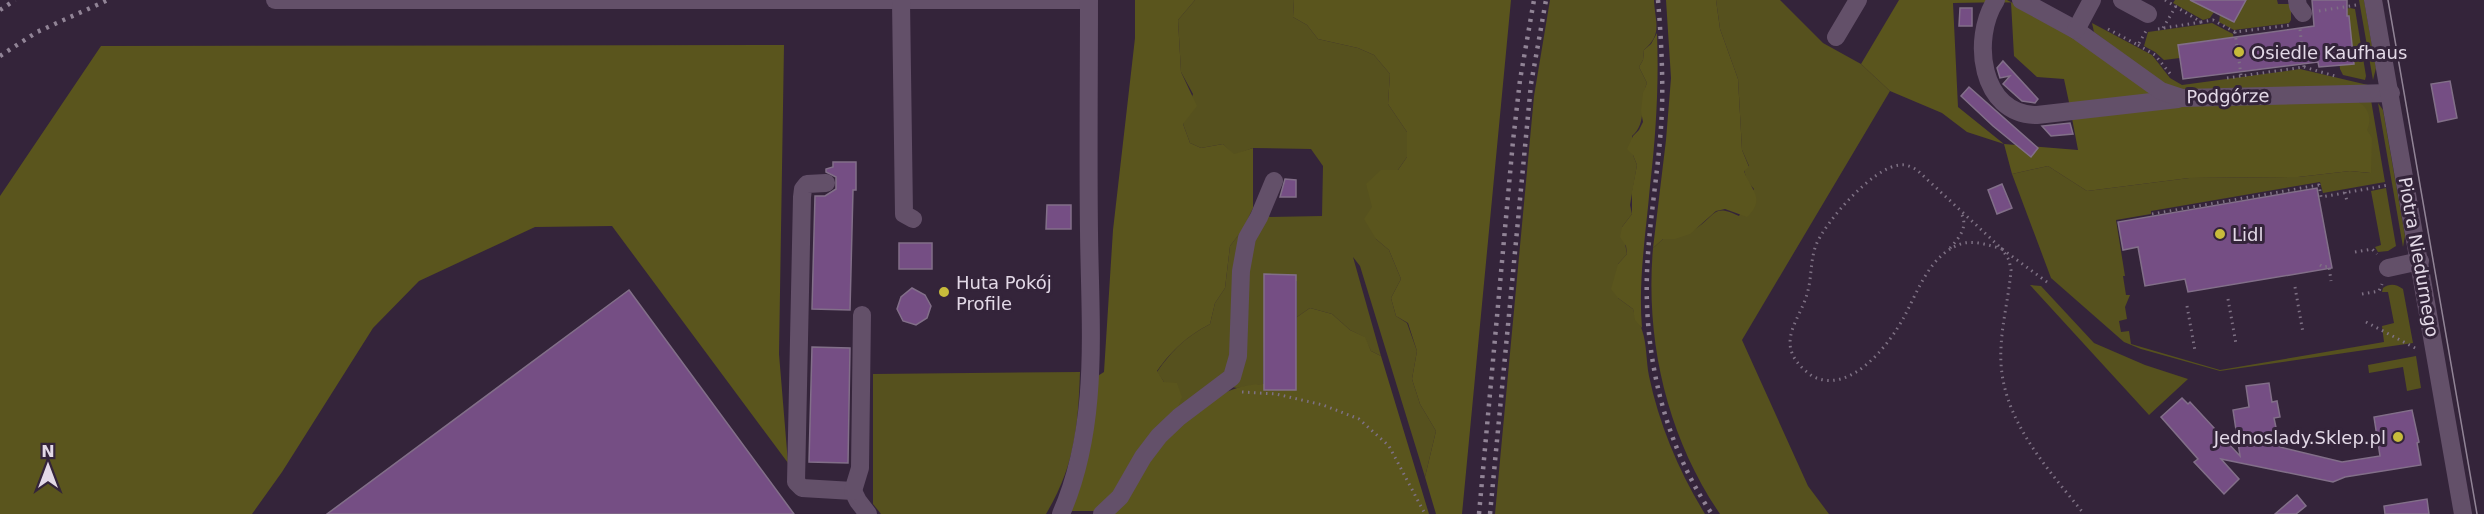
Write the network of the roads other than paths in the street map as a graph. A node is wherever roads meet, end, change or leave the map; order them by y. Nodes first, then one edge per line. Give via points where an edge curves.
1 (275, 0) edge
2 (901, 0) edge
3 (996, 0) edge
4 (1089, 0) edge
5 (1858, 0) edge
6 (1996, 0) edge
7 (2021, 0) edge
8 (2092, 0) edge
9 (2122, 0) edge
10 (2365, 2) edge
11 (2148, 14) dead end
12 (2076, 30) junction
13 (1836, 37) dead end
14 (2391, 93) junction
15 (2182, 98) junction
16 (1274, 181) dead end
17 (826, 183) dead end
18 (913, 219) dead end
19 (2420, 261) junction
20 (2385, 262) road end
21 (862, 315) dead end
22 (853, 491) junction
23 (868, 514) edge
24 (1061, 514) edge
25 (1102, 514) edge
26 (2463, 514) edge

1 - 2 street
2 - 3 street
2 - 18 street via 904,214
3 - 4 street
4 - 24 street via 1088,419 1079,464
5 - 13 street
6 - 15 street via 1988,16 1983,61 1993,92 2015,111 2037,115
7 - 12 street, Podgórze
8 - 12 street
9 - 11 street
10 - 14 street, Piotra Niedurnego
12 - 15 street, Podgórze via 2154,86
14 - 15 street, Podgórze
14 - 19 street, Piotra Niedurnego
16 - 25 street via 1247,238 1241,272 1238,356 1232,377 1159,436 1120,497
17 - 22 street via 807,184 802,197 796,482 802,488
19 - 20 street
19 - 26 street, Piotra Niedurnego
21 - 22 street via 860,468
22 - 23 street

